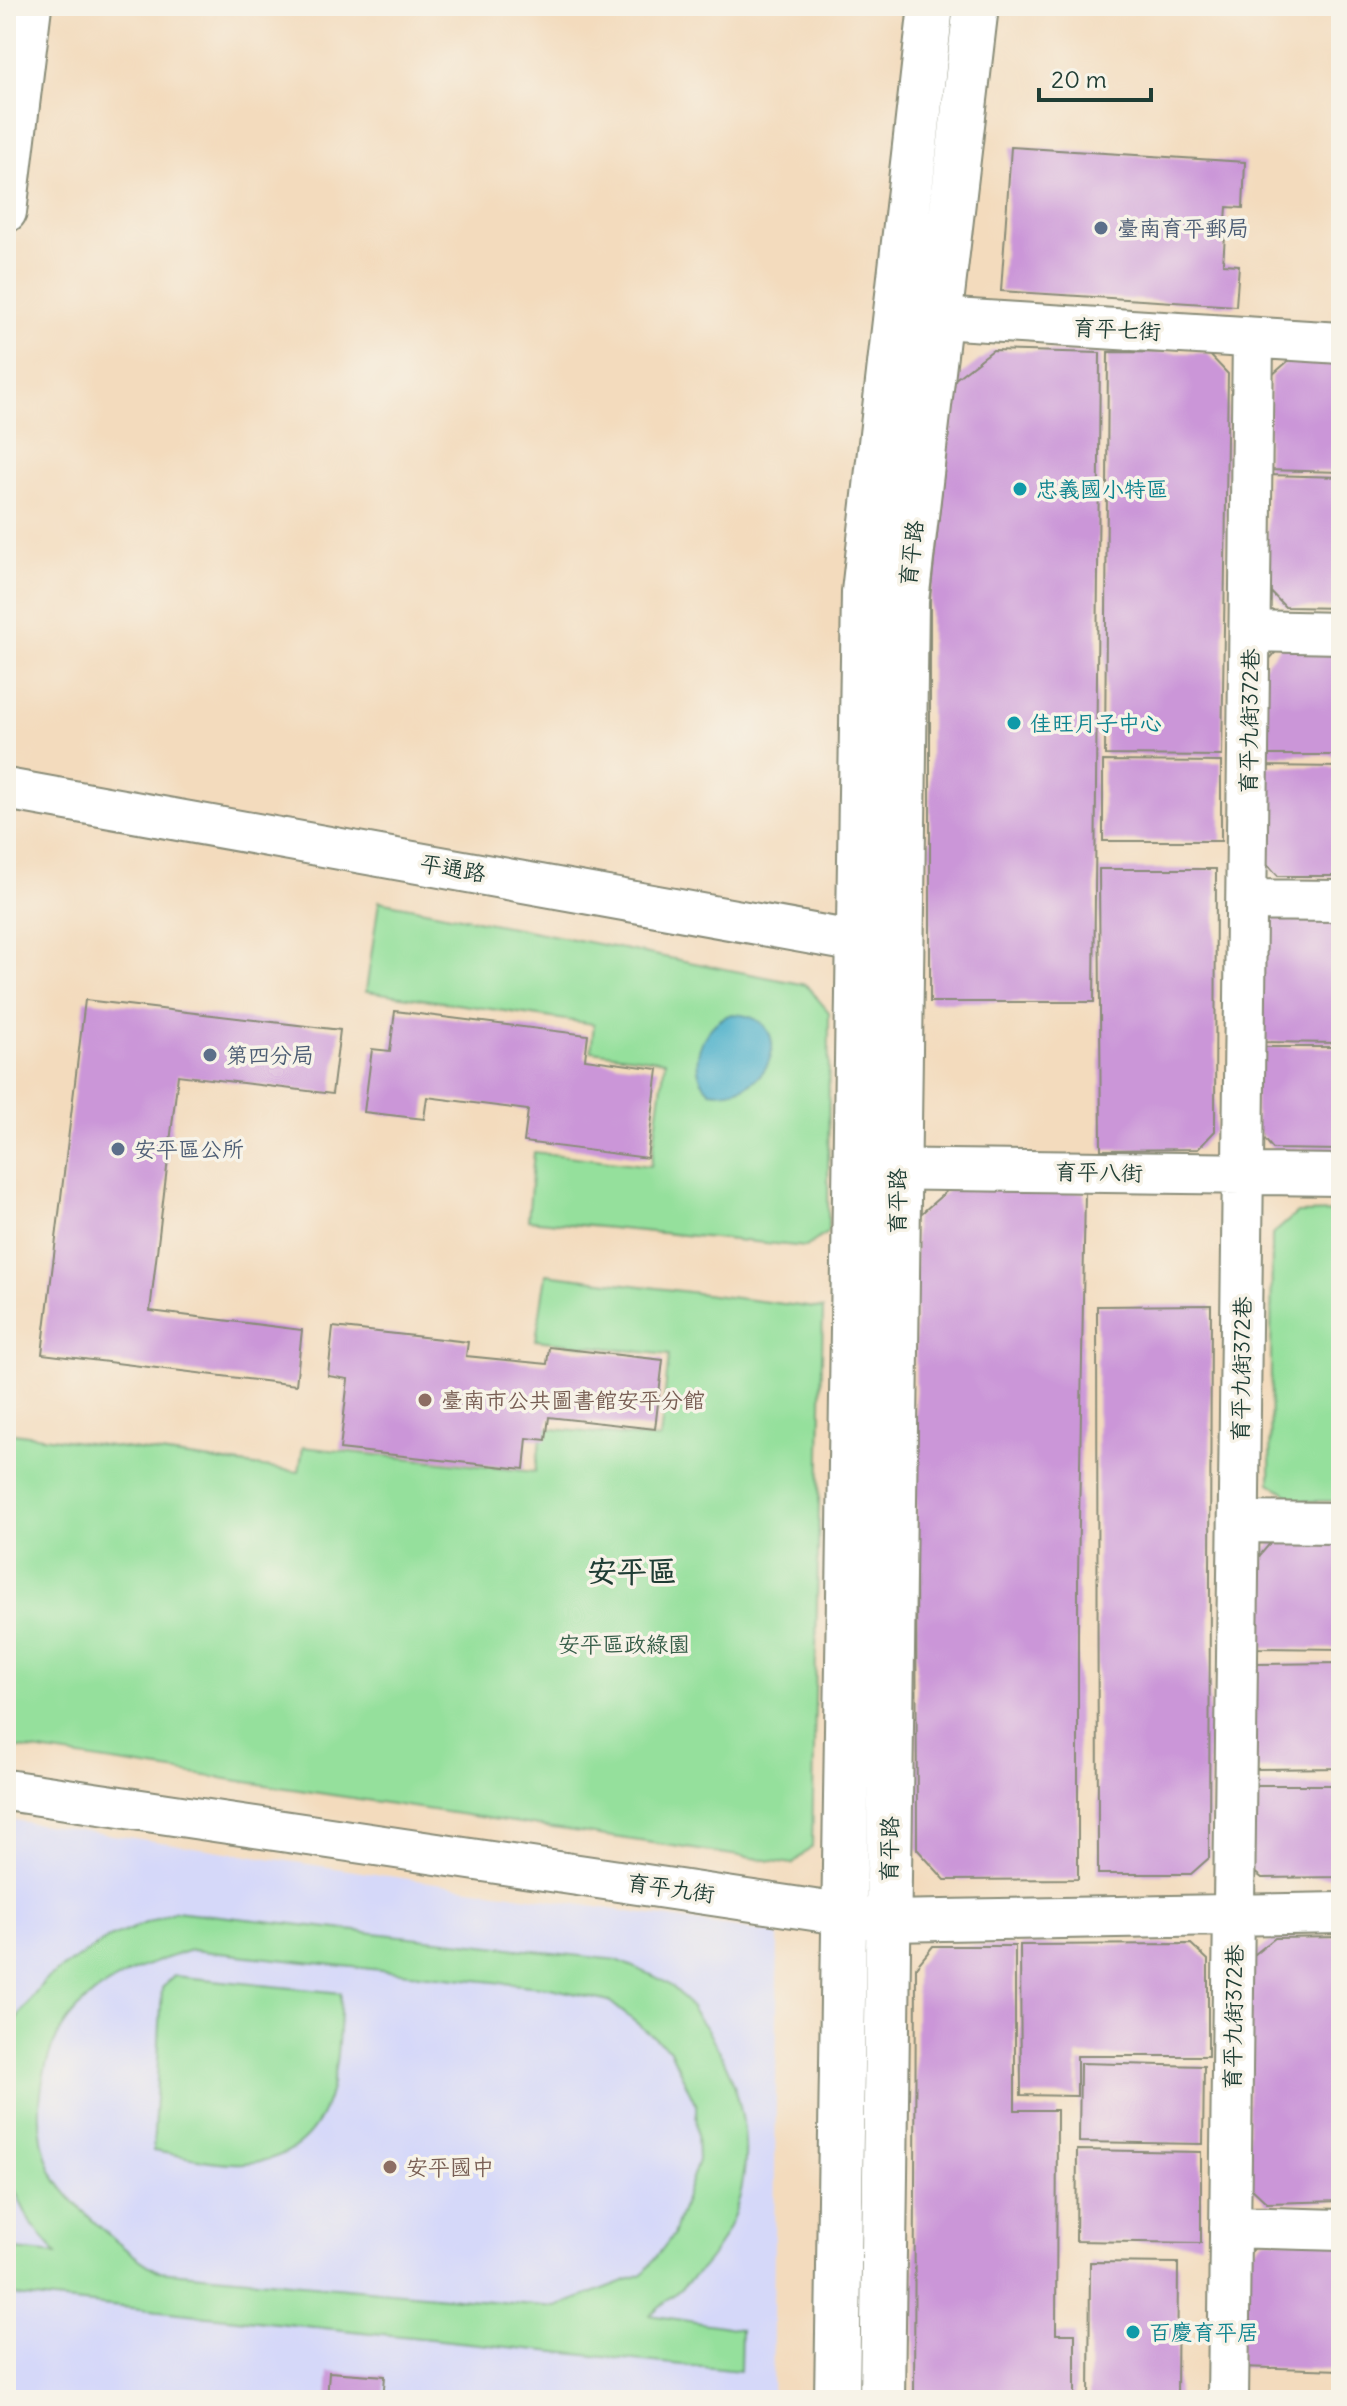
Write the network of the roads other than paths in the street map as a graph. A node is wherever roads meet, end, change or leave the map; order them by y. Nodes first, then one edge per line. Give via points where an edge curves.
1 (31, 6) edge
2 (931, 6) edge
3 (976, 6) edge
4 (6, 212) edge
5 (894, 316) junction
6 (938, 318) junction
7 (1253, 338) junction
8 (1341, 343) edge
9 (1250, 631) junction
10 (1341, 633) edge
11 (6, 789) edge
12 (1247, 900) junction
13 (1341, 901) edge
14 (856, 941) junction
15 (899, 950) junction
16 (877, 1169) junction
17 (1244, 1174) junction
18 (1341, 1175) edge
19 (1239, 1522) junction
20 (1341, 1523) edge
21 (6, 1790) edge
22 (845, 1913) junction
23 (1341, 1913) edge
24 (1234, 1915) junction
25 (888, 1921) junction
26 (1230, 2227) junction
27 (1341, 2230) edge
28 (837, 2400) edge
29 (882, 2400) edge
30 (1228, 2400) edge

1 - 4 street
2 - 5 street, 育平路
3 - 6 street, 育平路
5 - 6 street, 育平七街
5 - 14 street, 育平路 via 864,592
6 - 7 street, 育平七街
6 - 15 street, 育平路 via 906,601
7 - 8 street, 育平七街
7 - 9 street, 育平九街372巷
9 - 10 street
9 - 12 street, 育平九街372巷
11 - 14 street, 平通路
12 - 13 street
12 - 17 street, 育平九街372巷
14 - 15 street, 平通路
14 - 16 street, 育平路
15 - 16 street, 育平路
16 - 17 street, 育平八街
16 - 22 street, 育平路
16 - 25 street, 育平路
17 - 18 street, 育平八街
17 - 19 street, 育平九街372巷
19 - 20 street
19 - 24 street, 育平九街372巷
21 - 22 street, 育平九街
22 - 25 street, 育平九街
22 - 28 street, 育平路
23 - 24 street, 育平九街
24 - 25 street, 育平九街
24 - 26 street, 育平九街372巷
25 - 29 street, 育平路
26 - 27 street
26 - 30 street, 育平九街372巷

